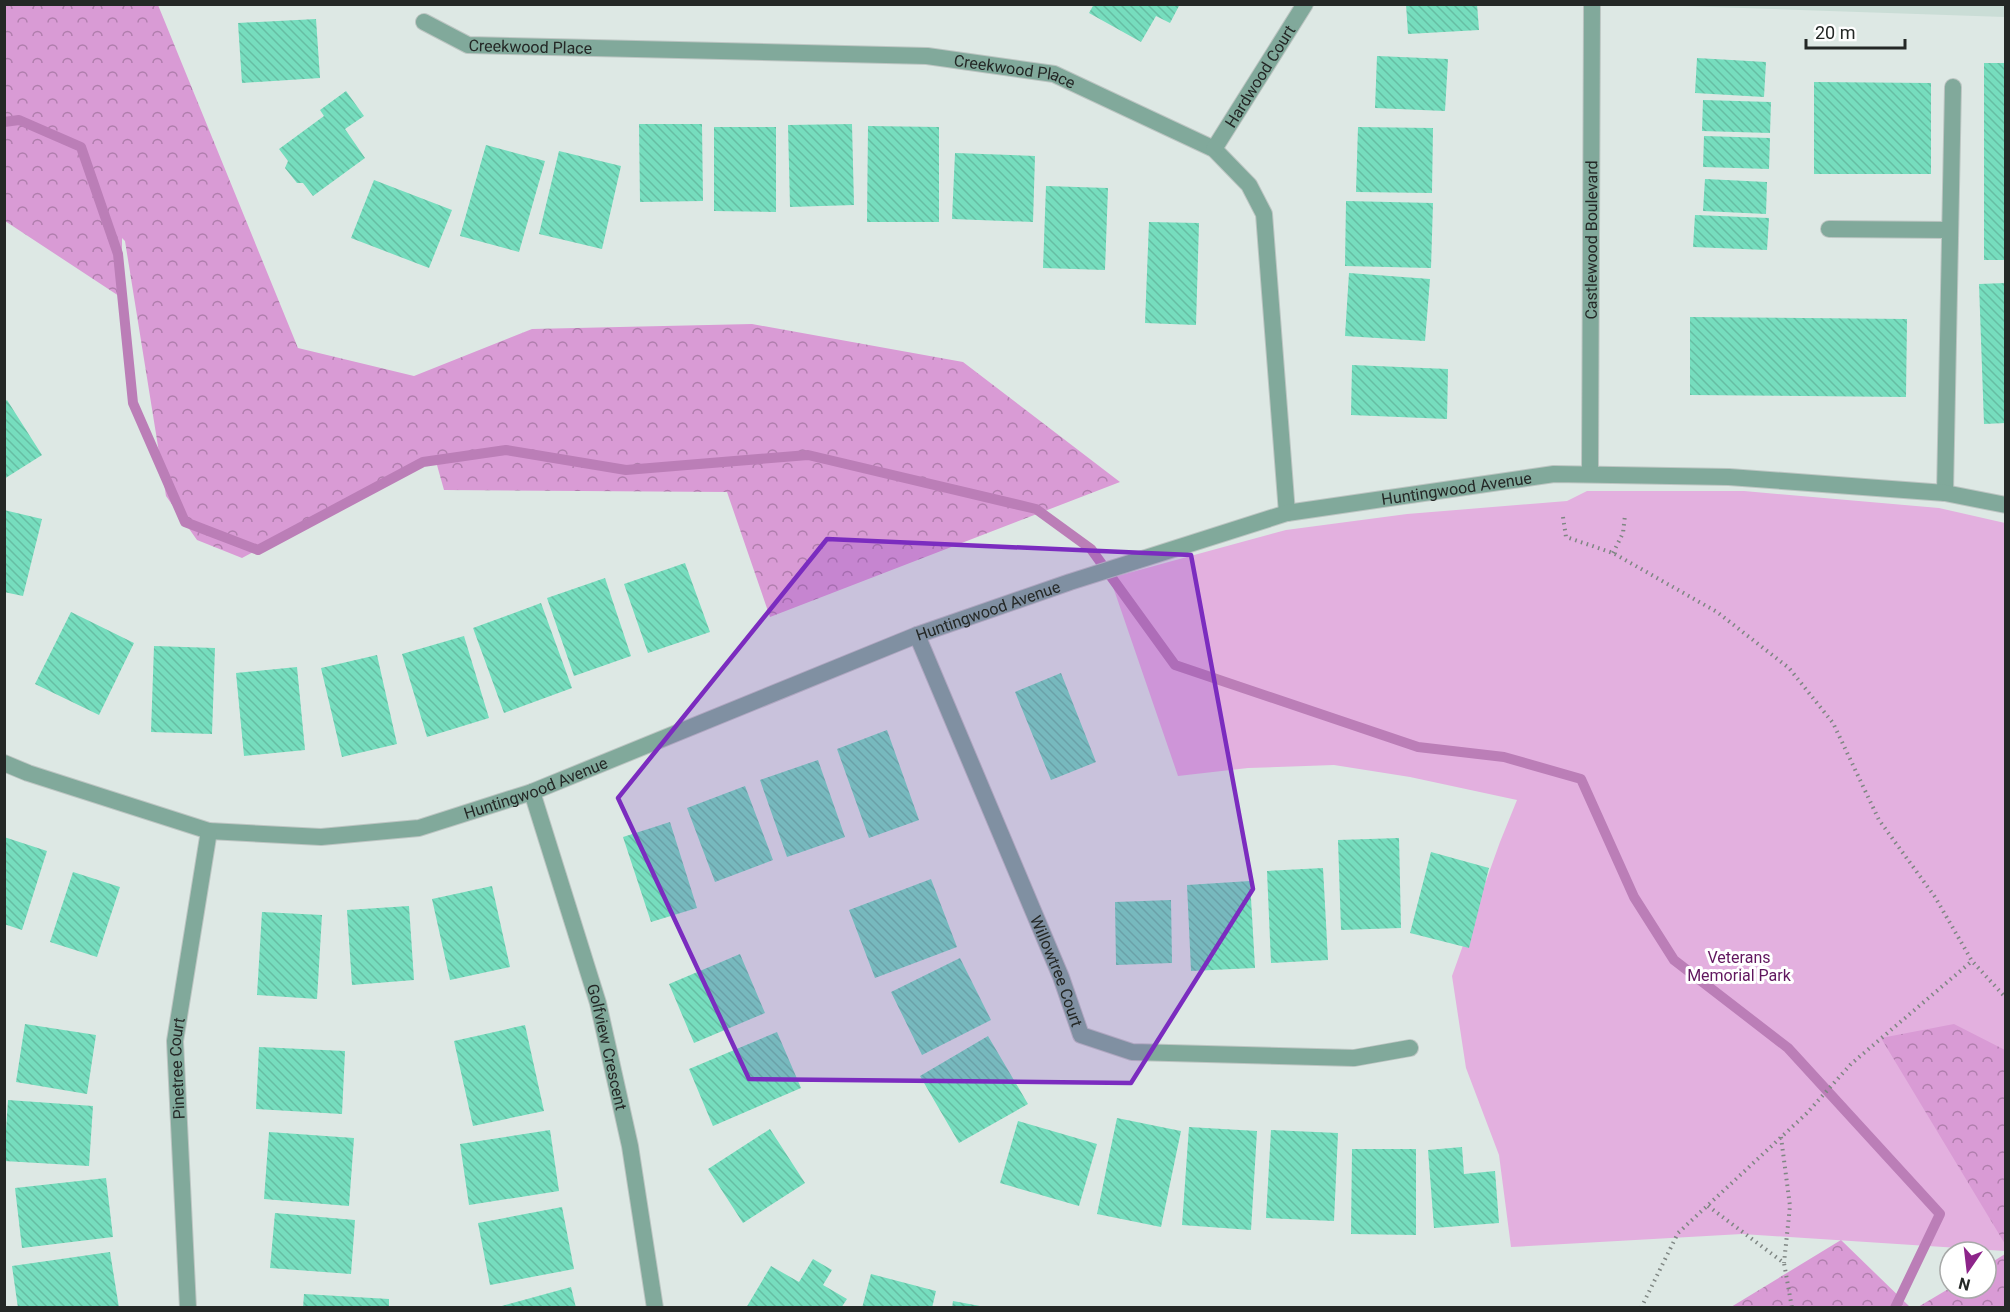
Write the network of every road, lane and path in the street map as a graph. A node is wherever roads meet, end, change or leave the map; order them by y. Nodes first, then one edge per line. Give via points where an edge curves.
1 (1305, 4) edge
2 (1592, 4) edge
3 (424, 22) dead end
4 (1953, 87) dead end
5 (1214, 149) junction
6 (1828, 229) dead end
7 (1949, 230) junction
8 (1590, 474) junction
9 (1945, 493) junction
10 (2006, 505) edge
11 (1287, 513) junction
12 (1625, 515) dead end
13 (1563, 517) dead end
14 (1613, 553) junction
15 (917, 635) junction
16 (4, 763) edge
17 (532, 792) junction
18 (208, 831) junction
19 (1972, 961) junction
20 (2006, 998) edge
21 (1410, 1048) dead end
22 (1781, 1137) junction
23 (1708, 1206) junction
24 (1784, 1263) junction
25 (188, 1308) edge
26 (655, 1308) edge
27 (1641, 1308) edge
28 (1792, 1308) edge

1 - 5 street, Hardwood Court
2 - 8 street, Castlewood Boulevard
3 - 5 street, Creekwood Place via 468,45 927,56 1054,74
4 - 7 street
5 - 11 street, Creekwood Place via 1249,185 1264,214
6 - 7 street
7 - 9 street
8 - 9 street, Huntingwood Avenue via 1729,477
8 - 11 street, Huntingwood Avenue via 1554,474
9 - 10 street, Huntingwood Avenue
11 - 15 street, Huntingwood Avenue
12 - 14 path via 1623,533
13 - 14 path via 1566,537
14 - 19 path via 1717,612 1790,668 1833,723 1879,819 1935,897
15 - 17 street, Huntingwood Avenue
15 - 21 street, Willowtree Court via 1061,977 1081,1035 1132,1053 1354,1058
16 - 18 street, Huntingwood Avenue
17 - 18 street, Huntingwood Avenue via 419,828 321,837
17 - 26 street, Golfview Crescent via 598,1004 630,1146
18 - 25 street, Pinetree Court via 175,1041
19 - 20 path
19 - 22 path via 1851,1064
22 - 23 path
22 - 24 path via 1790,1206
23 - 24 path
23 - 27 path via 1678,1233
24 - 28 path

